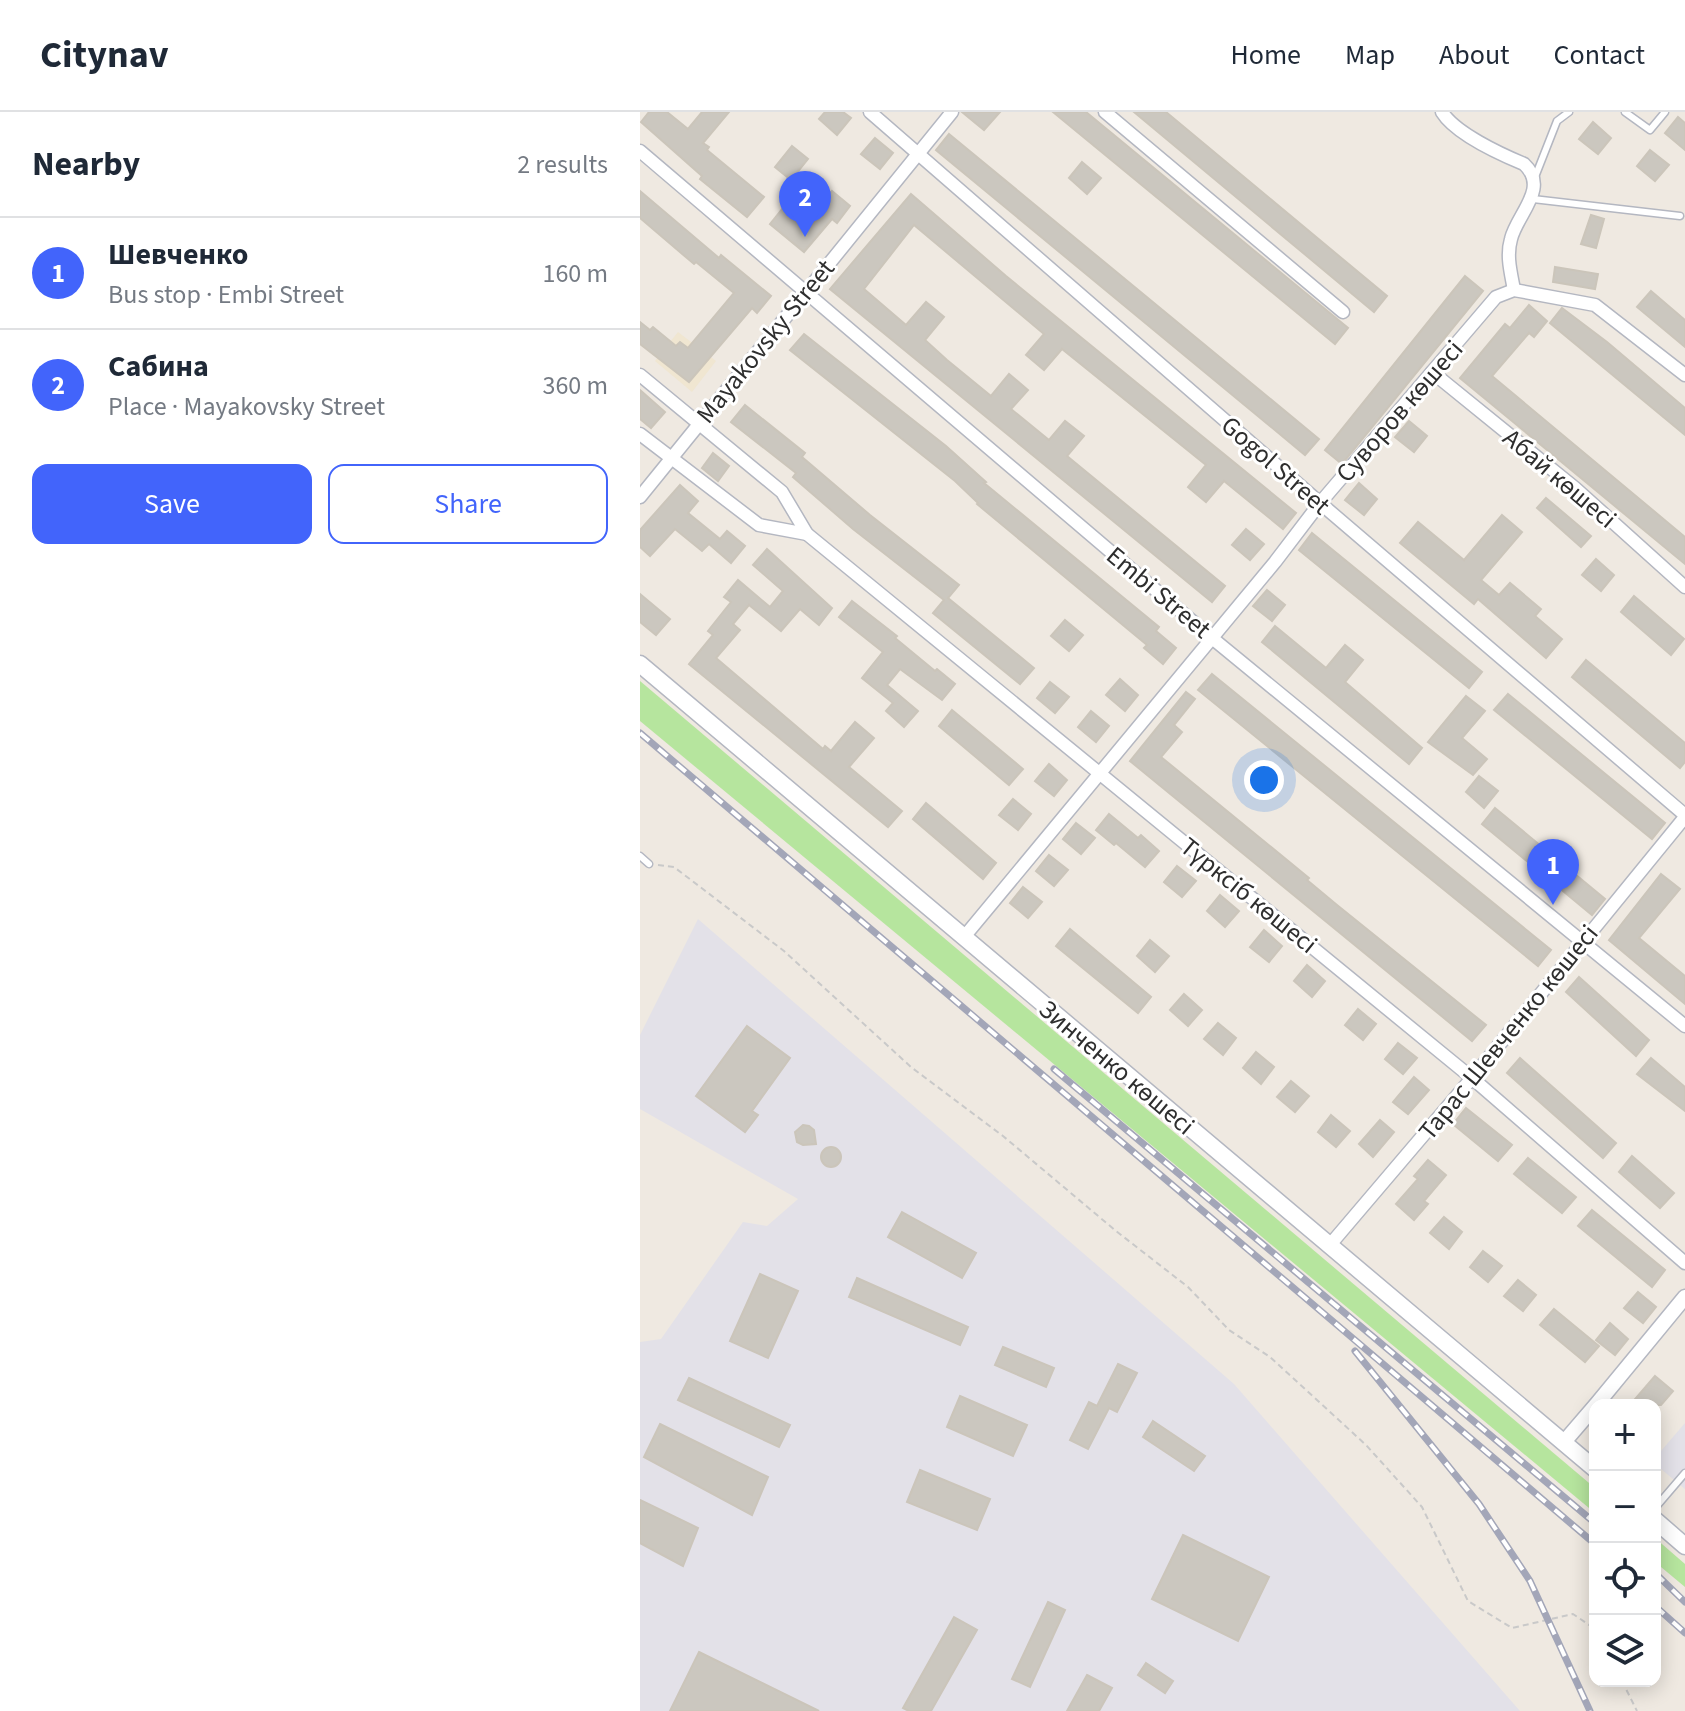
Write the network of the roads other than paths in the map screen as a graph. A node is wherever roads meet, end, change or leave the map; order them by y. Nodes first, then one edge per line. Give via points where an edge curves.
1 (870, 112) edge
2 (952, 112) edge
3 (1105, 112) edge
4 (1442, 112) edge
5 (1569, 112) edge
6 (1625, 112) edge
7 (1665, 112) edge
8 (640, 151) edge
9 (917, 154) junction
10 (1534, 180) junction
11 (1533, 199) junction
12 (1680, 216) dead end
13 (1514, 290) junction
14 (806, 292) junction
15 (1343, 312) dead end
16 (1432, 372) junction
17 (640, 375) edge
18 (1685, 375) edge
19 (698, 422) junction
20 (640, 434) edge
21 (670, 459) junction
22 (640, 497) edge
23 (1320, 503) junction
24 (807, 534) junction
25 (1685, 587) edge
26 (1212, 638) junction
27 (640, 664) edge
28 (1098, 772) junction
29 (1685, 816) edge
30 (640, 856) edge
31 (649, 864) road end
32 (964, 937) junction
33 (1583, 941) junction
34 (1685, 1026) edge
35 (1472, 1078) junction
36 (1329, 1246) junction
37 (1685, 1263) edge
38 (1685, 1297) edge
39 (1600, 1399) edge
40 (1589, 1412) edge
41 (1564, 1442) junction
42 (1589, 1464) edge
43 (1685, 1473) edge
44 (1661, 1501) edge
45 (1661, 1525) edge
46 (1685, 1546) edge

1 - 9 street, Gogol Street
2 - 9 street, Mayakovsky Street
3 - 15 street
4 - 10 street via 1461,131 1524,164
5 - 10 lane via 1557,121
6 - 7 lane via 1650,130
8 - 14 street, Embi Street
9 - 14 street, Mayakovsky Street
9 - 23 street, Gogol Street
10 - 11 street
11 - 12 lane
11 - 13 street via 1511,235 1508,254
13 - 16 street, Суворов көшесі via 1496,297
13 - 18 street via 1595,305
14 - 19 street, Mayakovsky Street
14 - 26 street, Embi Street
16 - 23 street, Суворов көшесі
16 - 25 street, Абай көшесі via 1575,488
17 - 19 street, Түрксіб көшесі
19 - 21 street, Mayakovsky Street
19 - 24 street, Түрксіб көшесі via 782,492
20 - 21 street, Түрксіб көшесі
21 - 22 street, Mayakovsky Street
21 - 24 street, Түрксіб көшесі via 759,525
23 - 26 street, Суворов көшесі
23 - 29 street, Gogol Street
24 - 28 street, Түрксіб көшесі
26 - 28 street, Суворов көшесі
26 - 33 street, Embi Street
27 - 32 main road, Зинченко көшесі
28 - 32 street, Суворов көшесі
28 - 35 street, Түрксіб көшесі
29 - 33 street, Тарас Шевченко көшесі
30 - 31 lane
32 - 36 main road, Зинченко көшесі
33 - 34 street, Embi Street
33 - 35 street, Тарас Шевченко көшесі
35 - 36 street, Тарас Шевченко көшесі
35 - 37 street, Түрксіб көшесі
36 - 41 main road, Зинченко көшесі
38 - 39 street
40 - 41 street
41 - 42 main road, Зинченко көшесі
43 - 44 lane
45 - 46 main road

